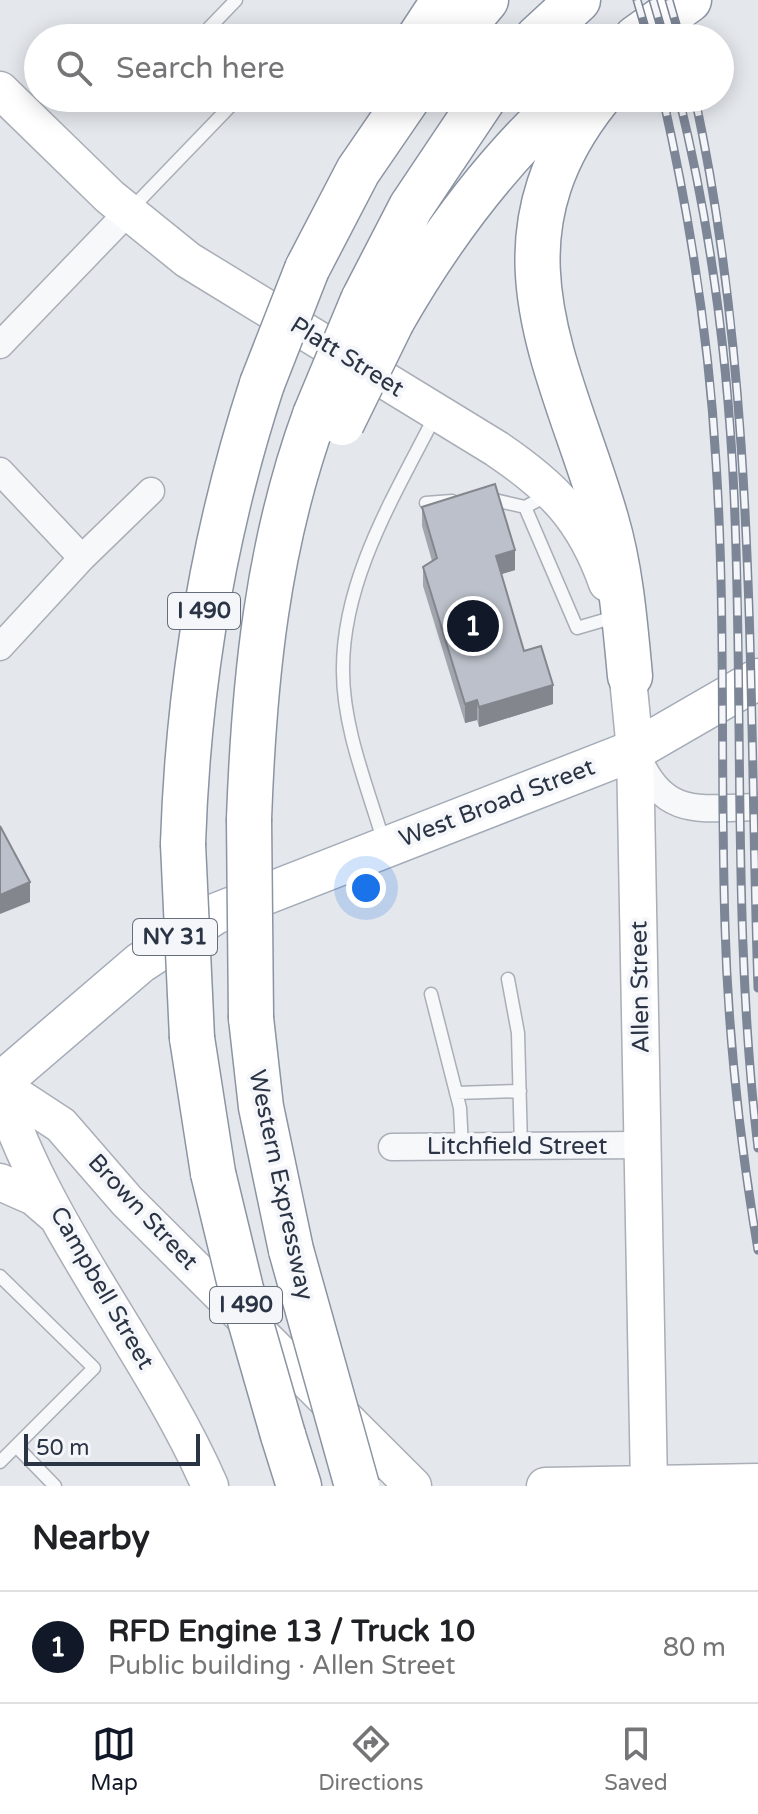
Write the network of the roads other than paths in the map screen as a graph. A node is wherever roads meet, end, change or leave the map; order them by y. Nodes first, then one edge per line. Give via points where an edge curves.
1 (236, 0) edge
2 (444, 0) edge
3 (486, 0) edge
4 (578, 0) edge
5 (689, 0) edge
6 (707, 0) edge
7 (213, 24) edge
8 (428, 24) edge
9 (466, 24) edge
10 (552, 24) edge
11 (656, 24) edge
12 (677, 24) edge
13 (0, 90) edge
14 (224, 112) edge
15 (377, 112) edge
16 (398, 112) edge
17 (475, 112) edge
18 (553, 112) edge
19 (589, 112) edge
20 (128, 212) junction
21 (307, 269) junction
22 (378, 311) junction
23 (0, 345) edge
24 (437, 414) junction
25 (0, 471) edge
26 (151, 491) dead end
27 (548, 501) junction
28 (426, 503) edge
29 (82, 558) junction
30 (618, 616) junction
31 (0, 647) edge
32 (630, 676) junction
33 (758, 679) edge
34 (635, 750) junction
35 (758, 807) edge
36 (385, 846) junction
37 (508, 979) dead end
38 (431, 994) dead end
39 (0, 1085) edge
40 (520, 1091) junction
41 (456, 1093) junction
42 (643, 1145) junction
43 (462, 1146) junction
44 (521, 1146) junction
45 (392, 1147) dead end
46 (0, 1182) edge
47 (69, 1233) junction
48 (0, 1276) edge
49 (16, 1446) junction
50 (0, 1462) edge
51 (758, 1482) edge
52 (649, 1485) edge
53 (55, 1486) edge
54 (210, 1486) edge
55 (299, 1486) edge
56 (357, 1486) edge
57 (413, 1486) edge
58 (545, 1486) edge

1 - 7 lane
2 - 8 highway
3 - 9 highway
4 - 10 highway
5 - 11 highway
6 - 12 highway
13 - 20 main road, Platt Street
14 - 20 lane
15 - 21 highway
16 - 21 highway, I 490 via 358,171
17 - 22 highway via 411,207
18 - 22 highway via 478,195 426,265
19 - 32 highway via 552,182 541,222 537,283 548,348 615,552
20 - 23 street
20 - 24 main road, Platt Street via 207,273
21 - 55 highway, I 490, bridge via 262,384 228,499 204,611 188,737 183,844 192,1038 213,1173
22 - 56 highway, Western Expressway / I 490, bridge via 289,493 271,577 257,681 247,929 261,1107 291,1250
24 - 27 main road, Platt Street via 497,449
24 - 36 lane via 381,521 346,634 342,672 348,722
25 - 29 street
26 - 29 street
27 - 28 lane via 496,497
27 - 30 main road, Allen Street via 595,550
27 - 30 lane via 577,628
29 - 31 street
30 - 32 main road, Allen Street
32 - 34 main road, Allen Street
33 - 34 main road, West Broad Street / NY 31
34 - 35 street via 653,787 676,804
34 - 36 main road, West Broad Street / NY 31
34 - 42 main road, Allen Street
36 - 39 main road, West Broad Street / NY 31 via 245,900 186,930 112,984
37 - 40 lane via 518,1033
38 - 41 lane
39 - 47 main road, Campbell Street via 16,1133
39 - 57 main road, Brown Street via 61,1125 127,1201
40 - 41 lane
40 - 44 lane
41 - 43 lane
42 - 44 street, Litchfield Street
42 - 52 main road, Allen Street
43 - 44 street, Litchfield Street
43 - 45 street, Litchfield Street
46 - 47 main road via 42,1203
47 - 54 main road, Campbell Street
48 - 49 lane via 94,1368
49 - 50 lane
49 - 53 lane
51 - 52 main road
52 - 58 main road

